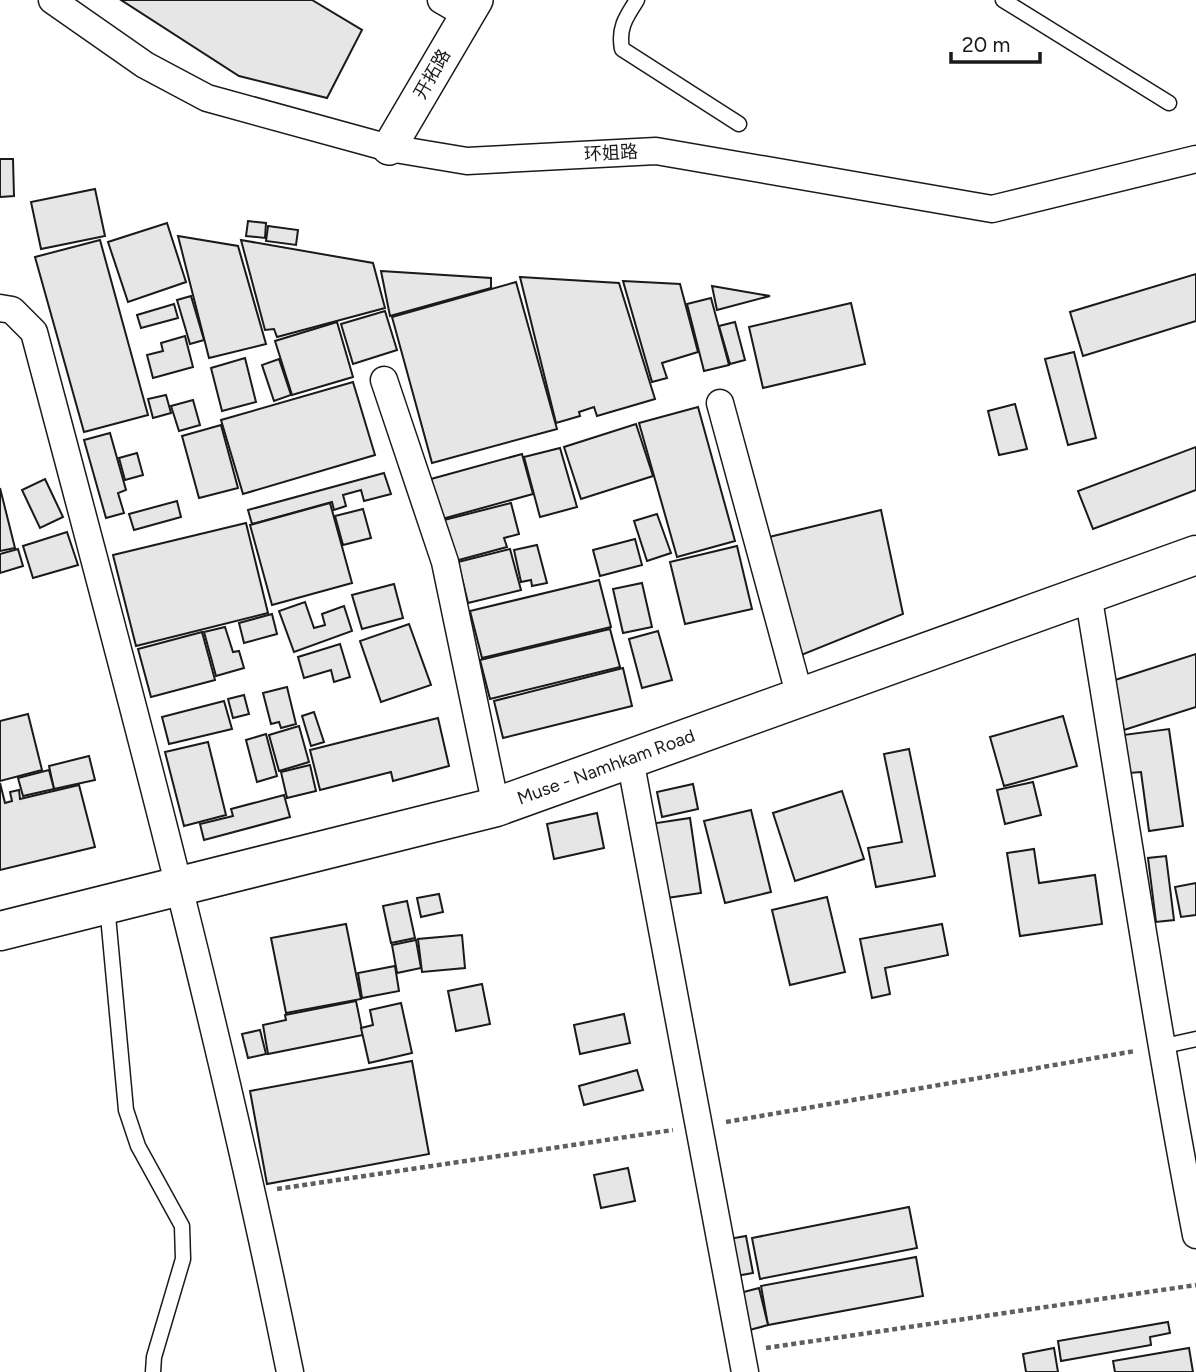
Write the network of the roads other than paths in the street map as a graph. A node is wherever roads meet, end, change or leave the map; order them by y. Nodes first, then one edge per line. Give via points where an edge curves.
1 (52, 0) edge
2 (637, 0) edge
3 (1003, 0) edge
4 (461, 5) edge
5 (1169, 103) dead end
6 (738, 124) dead end
7 (389, 148) junction
8 (1196, 159) edge
9 (0, 308) edge
10 (384, 380) dead end
11 (720, 403) dead end
12 (1196, 555) edge
13 (1088, 594) junction
14 (800, 697) junction
15 (630, 759) junction
16 (496, 807) junction
17 (181, 886) junction
18 (107, 904) junction
19 (0, 930) edge
20 (1196, 1039) edge
21 (1160, 1047) junction
22 (1196, 1235) edge
23 (743, 1362) edge
24 (153, 1372) edge
25 (290, 1372) edge

1 - 7 street, 环姐路 via 145,65 207,98
2 - 6 lane via 622,23 622,49
3 - 5 lane
4 - 7 street, 开拓路
7 - 8 street, 环姐路 via 467,161 656,151 992,209
9 - 17 street via 12,310 34,332
10 - 16 street via 445,562
11 - 14 street
12 - 13 highway, Muse - Namhkam Road
13 - 14 highway, Muse - Namhkam Road
13 - 21 street
14 - 15 highway, Muse - Namhkam Road
15 - 16 highway, Muse - Namhkam Road
15 - 23 street
16 - 17 highway, Muse - Namhkam Road
17 - 18 highway, Muse - Namhkam Road
17 - 25 street via 254,1192
18 - 19 highway, Muse - Namhkam Road
18 - 24 lane via 126,1110 138,1146 182,1226 183,1259
20 - 21 lane
21 - 22 street

